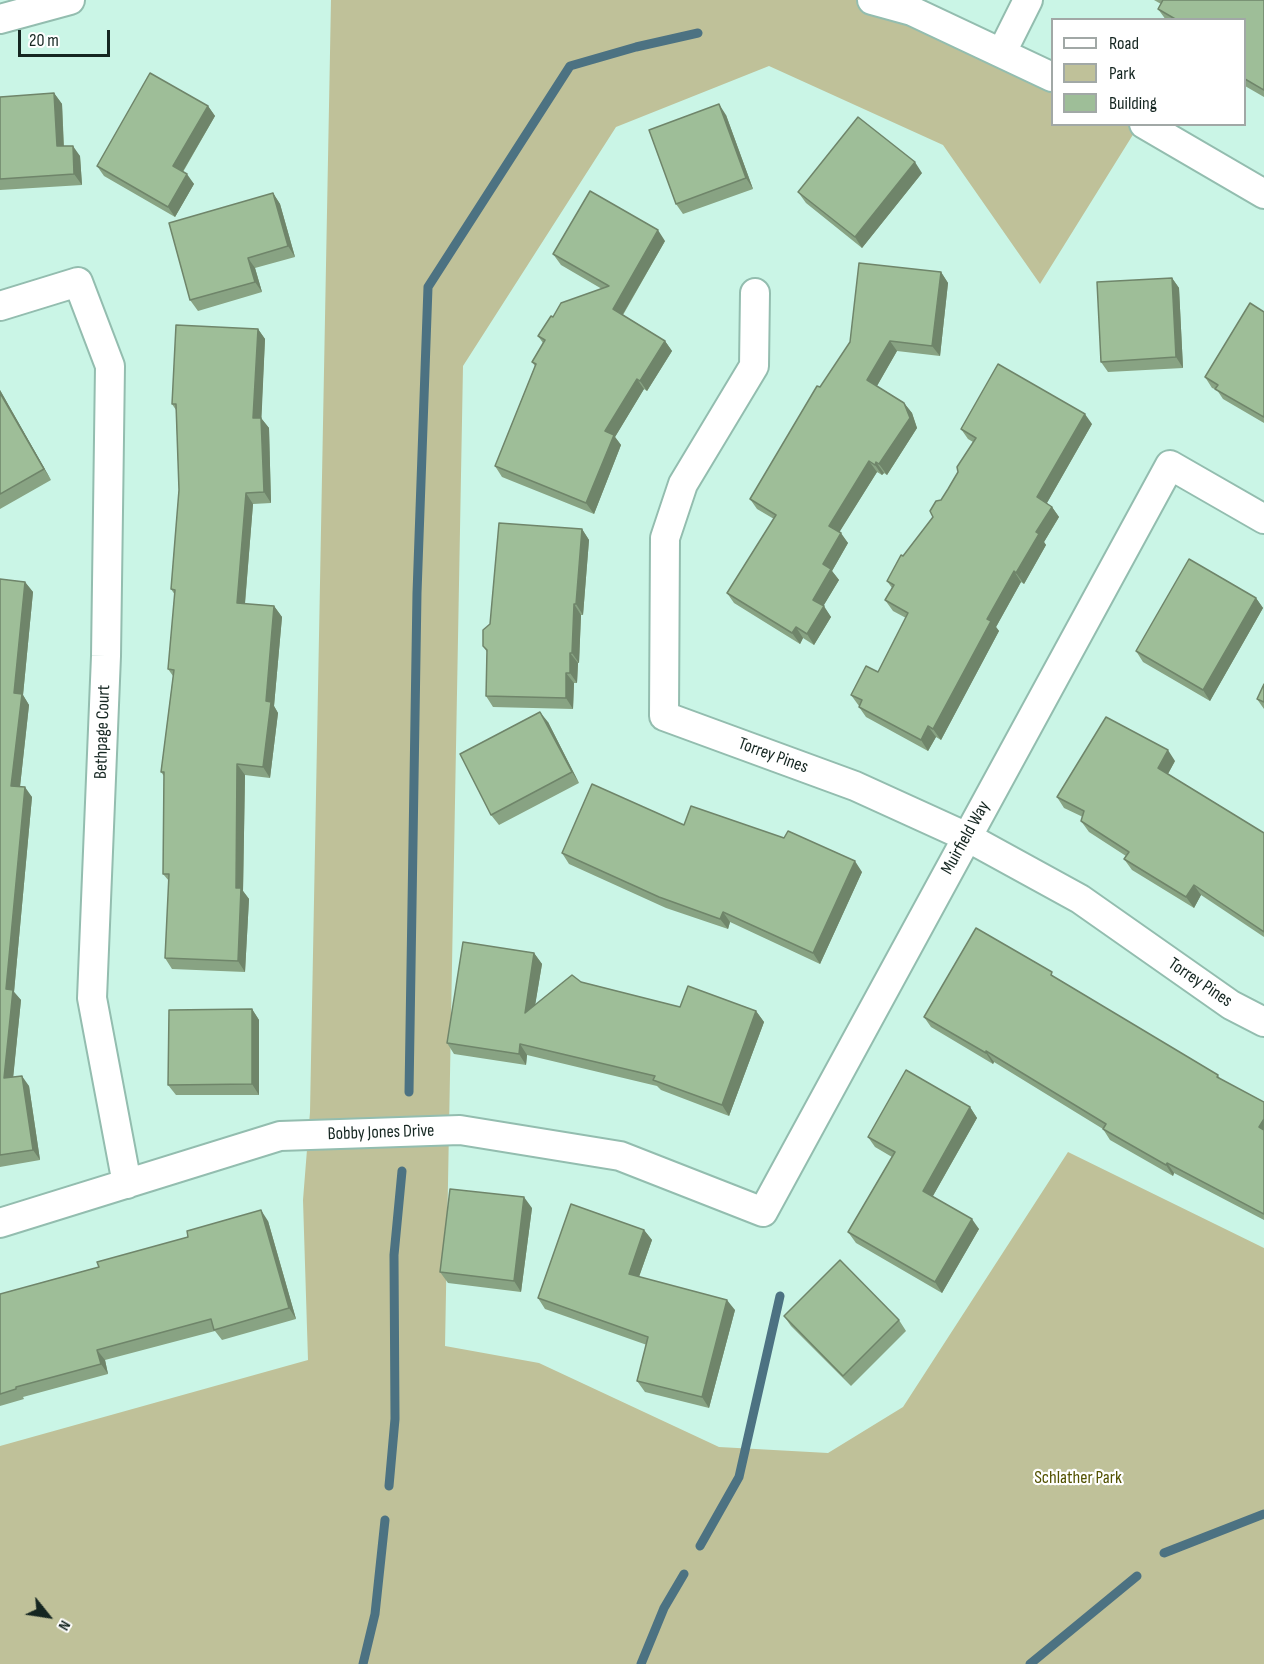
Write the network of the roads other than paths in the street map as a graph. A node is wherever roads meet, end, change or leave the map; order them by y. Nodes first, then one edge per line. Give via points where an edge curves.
1 (70, 0) edge
2 (872, 0) edge
3 (1028, 0) edge
4 (0, 19) edge
5 (1002, 52) junction
6 (1051, 76) edge
7 (1147, 126) edge
8 (1264, 194) edge
9 (754, 293) dead end
10 (0, 306) edge
11 (1264, 519) edge
12 (967, 837) junction
13 (1264, 1022) edge
14 (127, 1184) junction
15 (763, 1212) joint
16 (0, 1223) edge

1 - 4 street
2 - 5 street via 912,11
3 - 5 street
5 - 6 street
7 - 8 street
9 - 12 street, Torrey Pines via 754,366 683,484 665,538 664,716 855,786
10 - 14 street, Bethpage Court via 78,282 110,366 106,656 92,998
11 - 12 street, Muirfield Way via 1170,465
12 - 13 street, Torrey Pines via 1080,899 1231,1005
12 - 15 street, Muirfield Way
14 - 15 street, Bobby Jones Drive via 280,1136 459,1130 620,1156
14 - 16 street, Bobby Jones Drive

